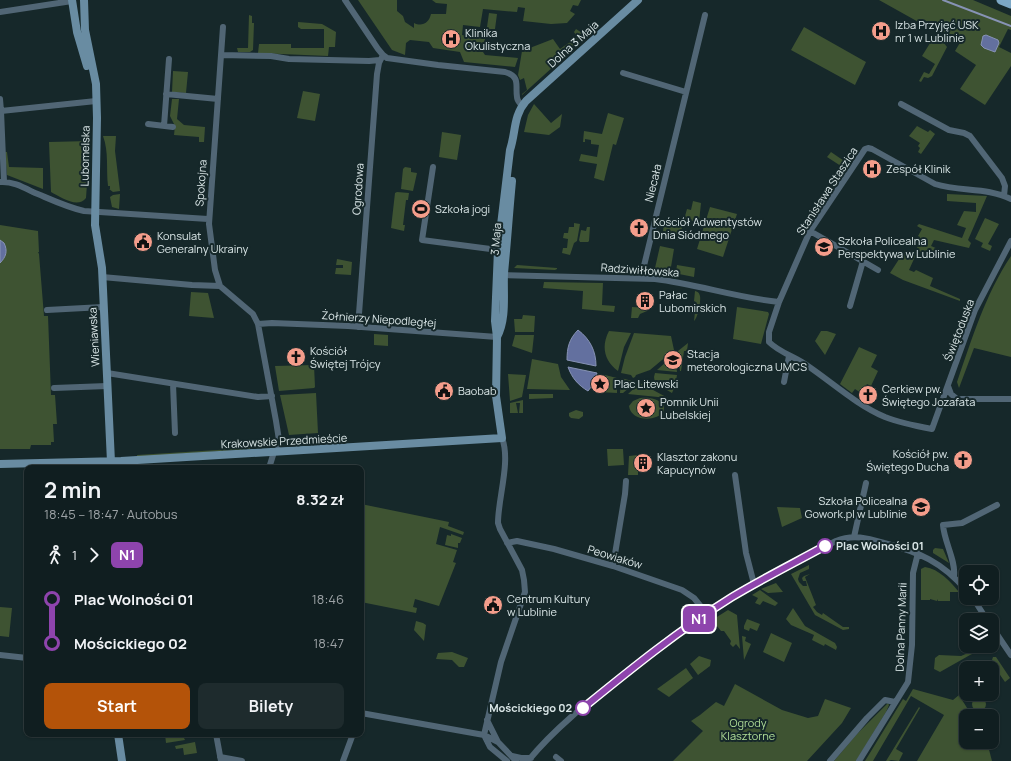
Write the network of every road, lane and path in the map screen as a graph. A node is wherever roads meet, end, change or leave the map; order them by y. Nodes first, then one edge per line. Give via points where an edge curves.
1 (73, 0) edge
2 (84, 0) edge
3 (345, 0) edge
4 (638, 0) edge
5 (1001, 0) edge
6 (1011, 4) edge
7 (0, 12) edge
8 (705, 15) dead end
9 (223, 27) dead end
10 (221, 55) junction
11 (381, 57) junction
12 (169, 59) dead end
13 (623, 73) dead end
14 (686, 92) junction
15 (166, 94) junction
16 (0, 99) edge
17 (218, 99) junction
18 (96, 101) junction
19 (901, 104) dead end
20 (522, 106) junction
21 (1, 111) edge
22 (148, 124) dead end
23 (164, 126) junction
24 (173, 127) dead end
25 (513, 141) junction
26 (433, 167) dead end
27 (2, 182) edge
28 (1004, 196) junction
29 (1011, 199) edge
30 (95, 212) junction
31 (208, 219) junction
32 (810, 231) junction
33 (1011, 241) edge
34 (498, 250) junction
35 (863, 261) junction
36 (878, 270) dead end
37 (500, 275) junction
38 (102, 277) junction
39 (641, 278) junction
40 (220, 286) junction
41 (779, 302) junction
42 (850, 306) dead end
43 (103, 307) junction
44 (47, 310) dead end
45 (258, 324) junction
46 (358, 327) junction
47 (497, 337) junction
48 (789, 356) junction
49 (107, 373) junction
50 (784, 382) dead end
51 (173, 384) junction
52 (107, 386) junction
53 (948, 386) junction
54 (54, 388) dead end
55 (272, 396) junction
56 (1011, 399) edge
57 (175, 433) dead end
58 (502, 438) junction
59 (276, 452) junction
60 (111, 462) junction
61 (0, 464) edge
62 (67, 465) edge
63 (270, 465) edge
64 (735, 475) dead end
65 (626, 481) dead end
66 (866, 483) dead end
67 (997, 505) dead end
68 (854, 536) junction
69 (507, 543) junction
70 (918, 553) junction
71 (613, 566) junction
72 (954, 576) junction
73 (959, 582) edge
74 (754, 584) junction
75 (707, 614) junction
76 (999, 637) edge
77 (0, 655) edge
78 (1011, 655) edge
79 (24, 658) edge
80 (895, 702) junction
81 (364, 714) edge
82 (486, 720) junction
83 (484, 735) junction
84 (118, 737) edge
85 (216, 737) edge
86 (352, 737) edge
87 (498, 742) junction
88 (514, 758) edge
89 (220, 759) edge
90 (530, 759) edge
91 (122, 761) edge
92 (242, 761) edge
93 (343, 761) edge
94 (506, 761) edge
95 (830, 761) edge
96 (859, 761) edge

1 - 7 street
1 - 18 street, Lubomelska via 77,32
2 - 18 street, Lubomelska via 85,30 96,84
3 - 11 street
4 - 20 street, Dolna 3 Maja
5 - 6 main road
8 - 14 street, Niecała
9 - 10 street, Spokojna
10 - 11 street via 369,61
10 - 17 street, Spokojna
11 - 20 street via 509,73 517,82 517,98
11 - 46 street, Ogrodowa
12 - 15 street
13 - 14 street
14 - 39 street, Niecała
15 - 17 street
15 - 23 street
16 - 21 street
17 - 31 street, Spokojna
18 - 21 street
18 - 30 street, Lubomelska
19 - 28 street via 949,130 970,136 1002,178 1005,186
20 - 25 street, 3 Maja via 516,118
21 - 27 street
22 - 23 street
23 - 24 street
25 - 34 street, 3 Maja
25 - 37 street, 3 Maja
26 - 34 street via 422,240
27 - 30 street via 20,186 75,209
28 - 29 street, Stanisława Staszica
28 - 32 street, Stanisława Staszica via 935,184 868,148 862,153
30 - 31 street
30 - 38 street, Wieniawska
31 - 40 street, Spokojna via 215,270
32 - 35 street
32 - 41 street, Stanisława Staszica
33 - 53 street, Świętoduska via 975,310
34 - 37 street, 3 Maja
35 - 36 street
35 - 42 street
37 - 39 street, Radziwiłłowska
37 - 47 street, 3 Maja via 503,321
38 - 40 street
38 - 43 street, Wieniawska
39 - 41 street, Radziwiłłowska via 676,282
40 - 45 street via 253,314
41 - 48 street, Stanisława Staszica via 768,339
43 - 44 street
43 - 49 street, Wieniawska
45 - 46 street, Żołnierzy Niepodległej
45 - 55 street
46 - 47 street, Żołnierzy Niepodległej
47 - 58 street, 3 Maja via 495,389
48 - 50 street
48 - 53 street, Świętoduska via 806,364 878,414 932,429
49 - 51 street
49 - 52 street, Wieniawska
51 - 55 street via 258,397
51 - 57 street
52 - 54 street
52 - 60 street, Wieniawska
53 - 56 street via 951,394 958,399
55 - 59 street via 278,436
58 - 59 street, Krakowskie Przedmieście
58 - 69 street via 506,459 498,523
59 - 60 street, Krakowskie Przedmieście
59 - 63 street
60 - 62 street, Krakowskie Przedmieście
61 - 62 street, Krakowskie Przedmieście
64 - 74 street via 746,553
65 - 71 street
66 - 68 street
67 - 72 street via 962,522 943,525 955,570
68 - 70 street
68 - 74 street via 836,541
69 - 71 street, Peowiaków via 517,541 532,544
69 - 82 street via 523,575 525,592 501,662
70 - 72 street
70 - 80 street, Dolna Panny Marii via 913,573 909,676
71 - 75 street, Peowiaków via 685,591
72 - 73 street
74 - 75 street
75 - 90 street via 645,658 585,706 555,732
76 - 78 street
77 - 79 street
80 - 95 street via 885,700
80 - 96 street, Dolna Panny Marii
81 - 83 street
82 - 83 street
82 - 87 street
83 - 87 street
83 - 94 street via 490,747
84 - 91 street
85 - 89 street
86 - 93 street
87 - 88 street
88 - 90 street
89 - 92 street

